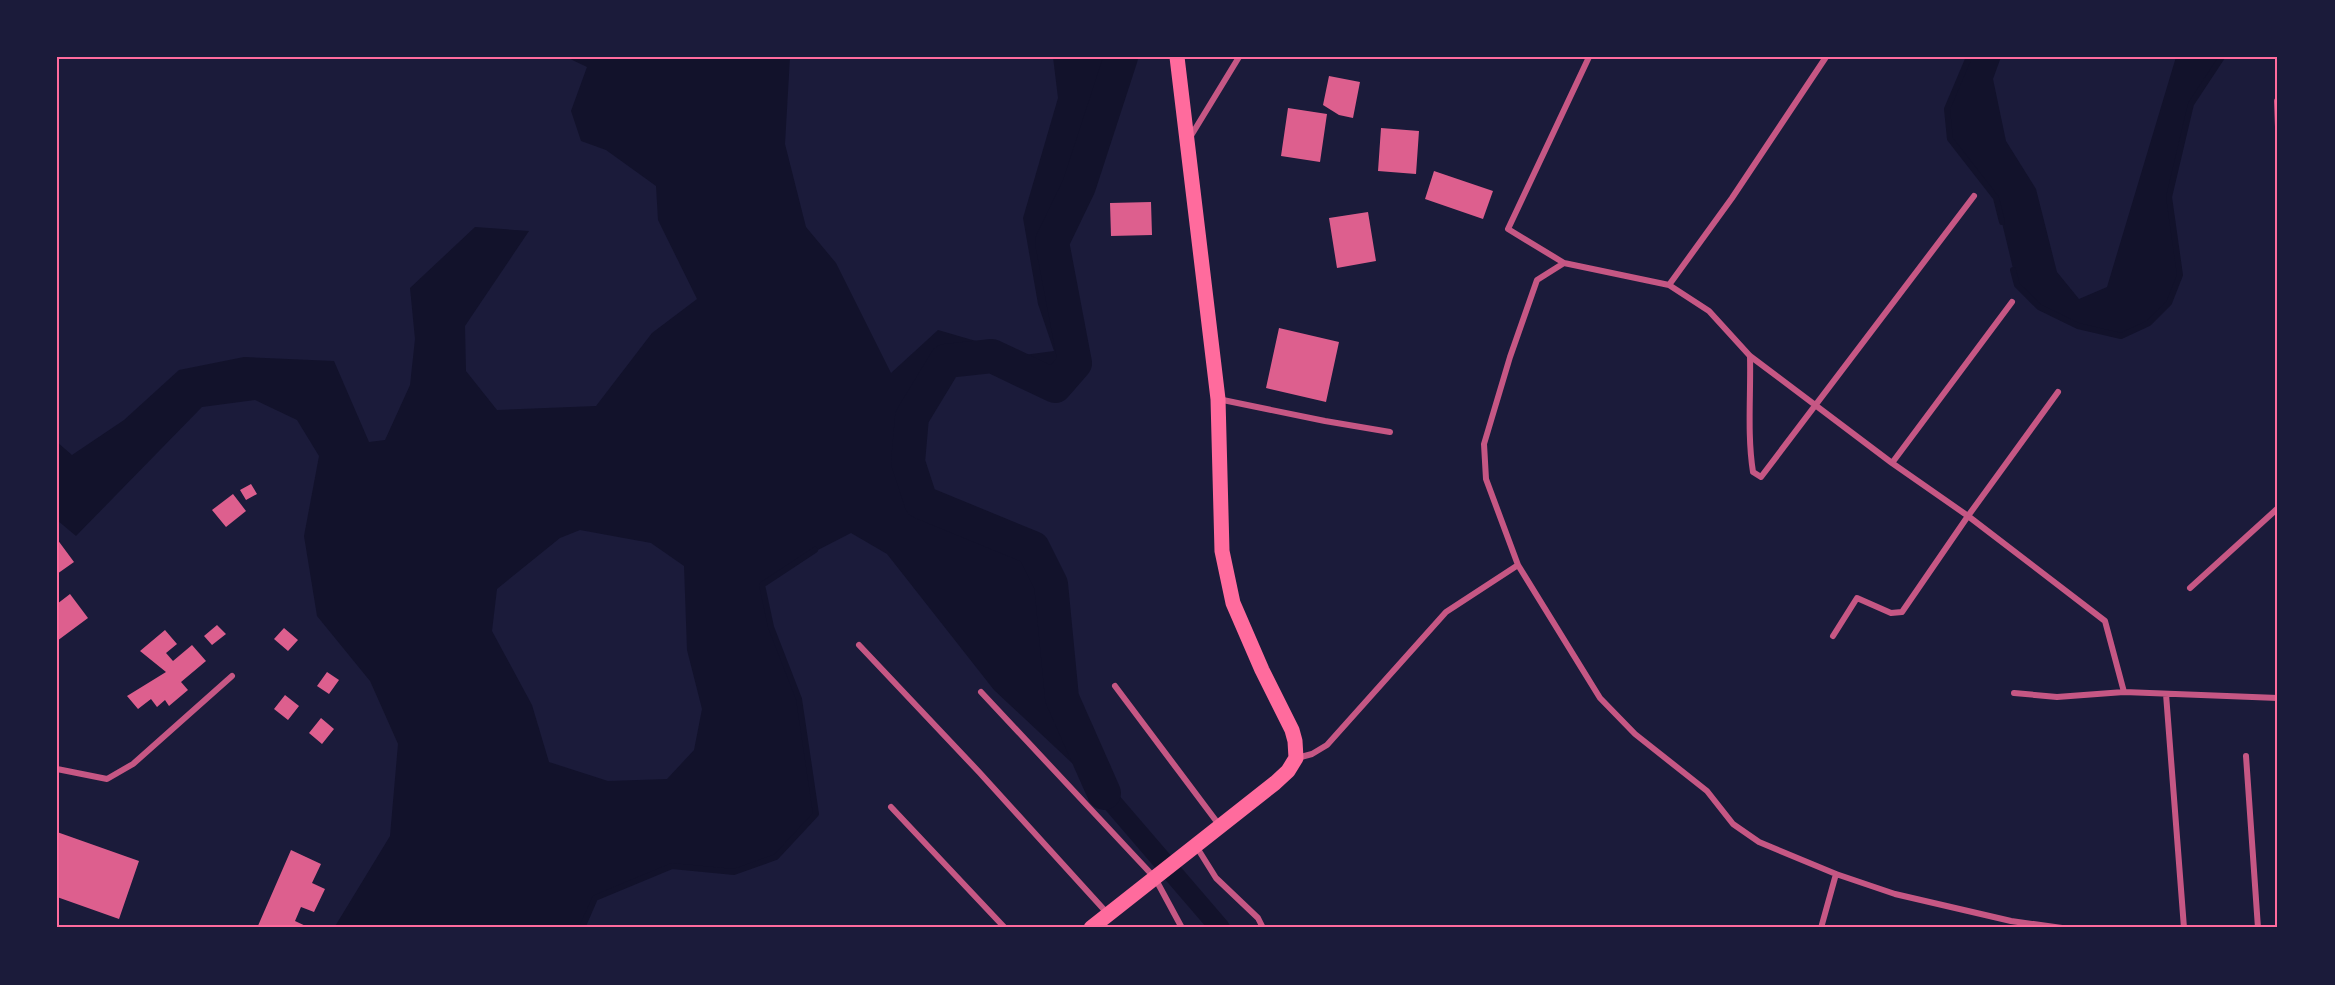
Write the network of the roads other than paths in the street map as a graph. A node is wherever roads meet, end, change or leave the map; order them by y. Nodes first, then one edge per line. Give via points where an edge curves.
1 (1177, 57) edge
2 (1239, 57) edge
3 (1589, 57) edge
4 (1826, 57) edge
5 (2277, 100) edge
6 (2278, 127) edge
7 (1186, 145) junction
8 (1974, 196) dead end
9 (1564, 263) junction
10 (1669, 285) junction
11 (2012, 302) dead end
12 (1750, 356) junction
13 (2058, 392) dead end
14 (1218, 399) junction
15 (1816, 405) junction
16 (1390, 432) dead end
17 (1892, 464) junction
18 (2278, 508) edge
19 (1968, 516) junction
20 (1518, 565) junction
21 (2190, 588) dead end
22 (1833, 636) dead end
23 (859, 645) dead end
24 (232, 676) dead end
25 (1115, 686) dead end
26 (981, 692) dead end
27 (2124, 692) junction
28 (2014, 693) dead end
29 (2166, 694) junction
30 (2278, 698) edge
31 (2246, 756) dead end
32 (1296, 758) junction
33 (57, 769) edge
34 (891, 807) dead end
35 (1220, 826) junction
36 (1193, 847) junction
37 (1836, 874) junction
38 (1158, 875) junction
39 (1108, 915) junction
40 (1005, 928) edge
41 (1091, 928) edge
42 (1182, 928) edge
43 (1263, 928) edge
44 (1821, 928) edge
45 (2062, 928) edge
46 (2184, 928) edge
47 (2258, 928) edge

1 - 7 main road
2 - 7 street
3 - 9 street via 1508,229
4 - 10 street
5 - 6 street
7 - 14 main road
8 - 15 street
9 - 10 street
9 - 20 street via 1537,280 1484,444 1486,479
10 - 12 street via 1709,311
11 - 17 street
12 - 15 street
12 - 15 street via 1749,445 1753,472 1761,477
13 - 19 street
14 - 16 street
14 - 32 main road via 1222,551 1233,603 1292,730
15 - 17 street
17 - 19 street
18 - 21 street
19 - 22 street via 1902,612 1891,613 1857,598
19 - 27 street via 2105,621
20 - 32 street via 1446,612 1327,745
20 - 37 street via 1600,699 1635,734 1707,791 1733,824 1759,842
23 - 39 street
24 - 33 street via 133,764 107,779
25 - 35 street
26 - 38 street
27 - 28 street via 2057,698
27 - 29 street
29 - 30 street
29 - 46 street
31 - 47 street
32 - 35 main road via 1275,783
34 - 40 street
35 - 36 main road
36 - 38 main road
36 - 43 street
37 - 44 street
37 - 45 street via 1895,894 2011,921
38 - 39 main road
38 - 42 street
39 - 41 main road

